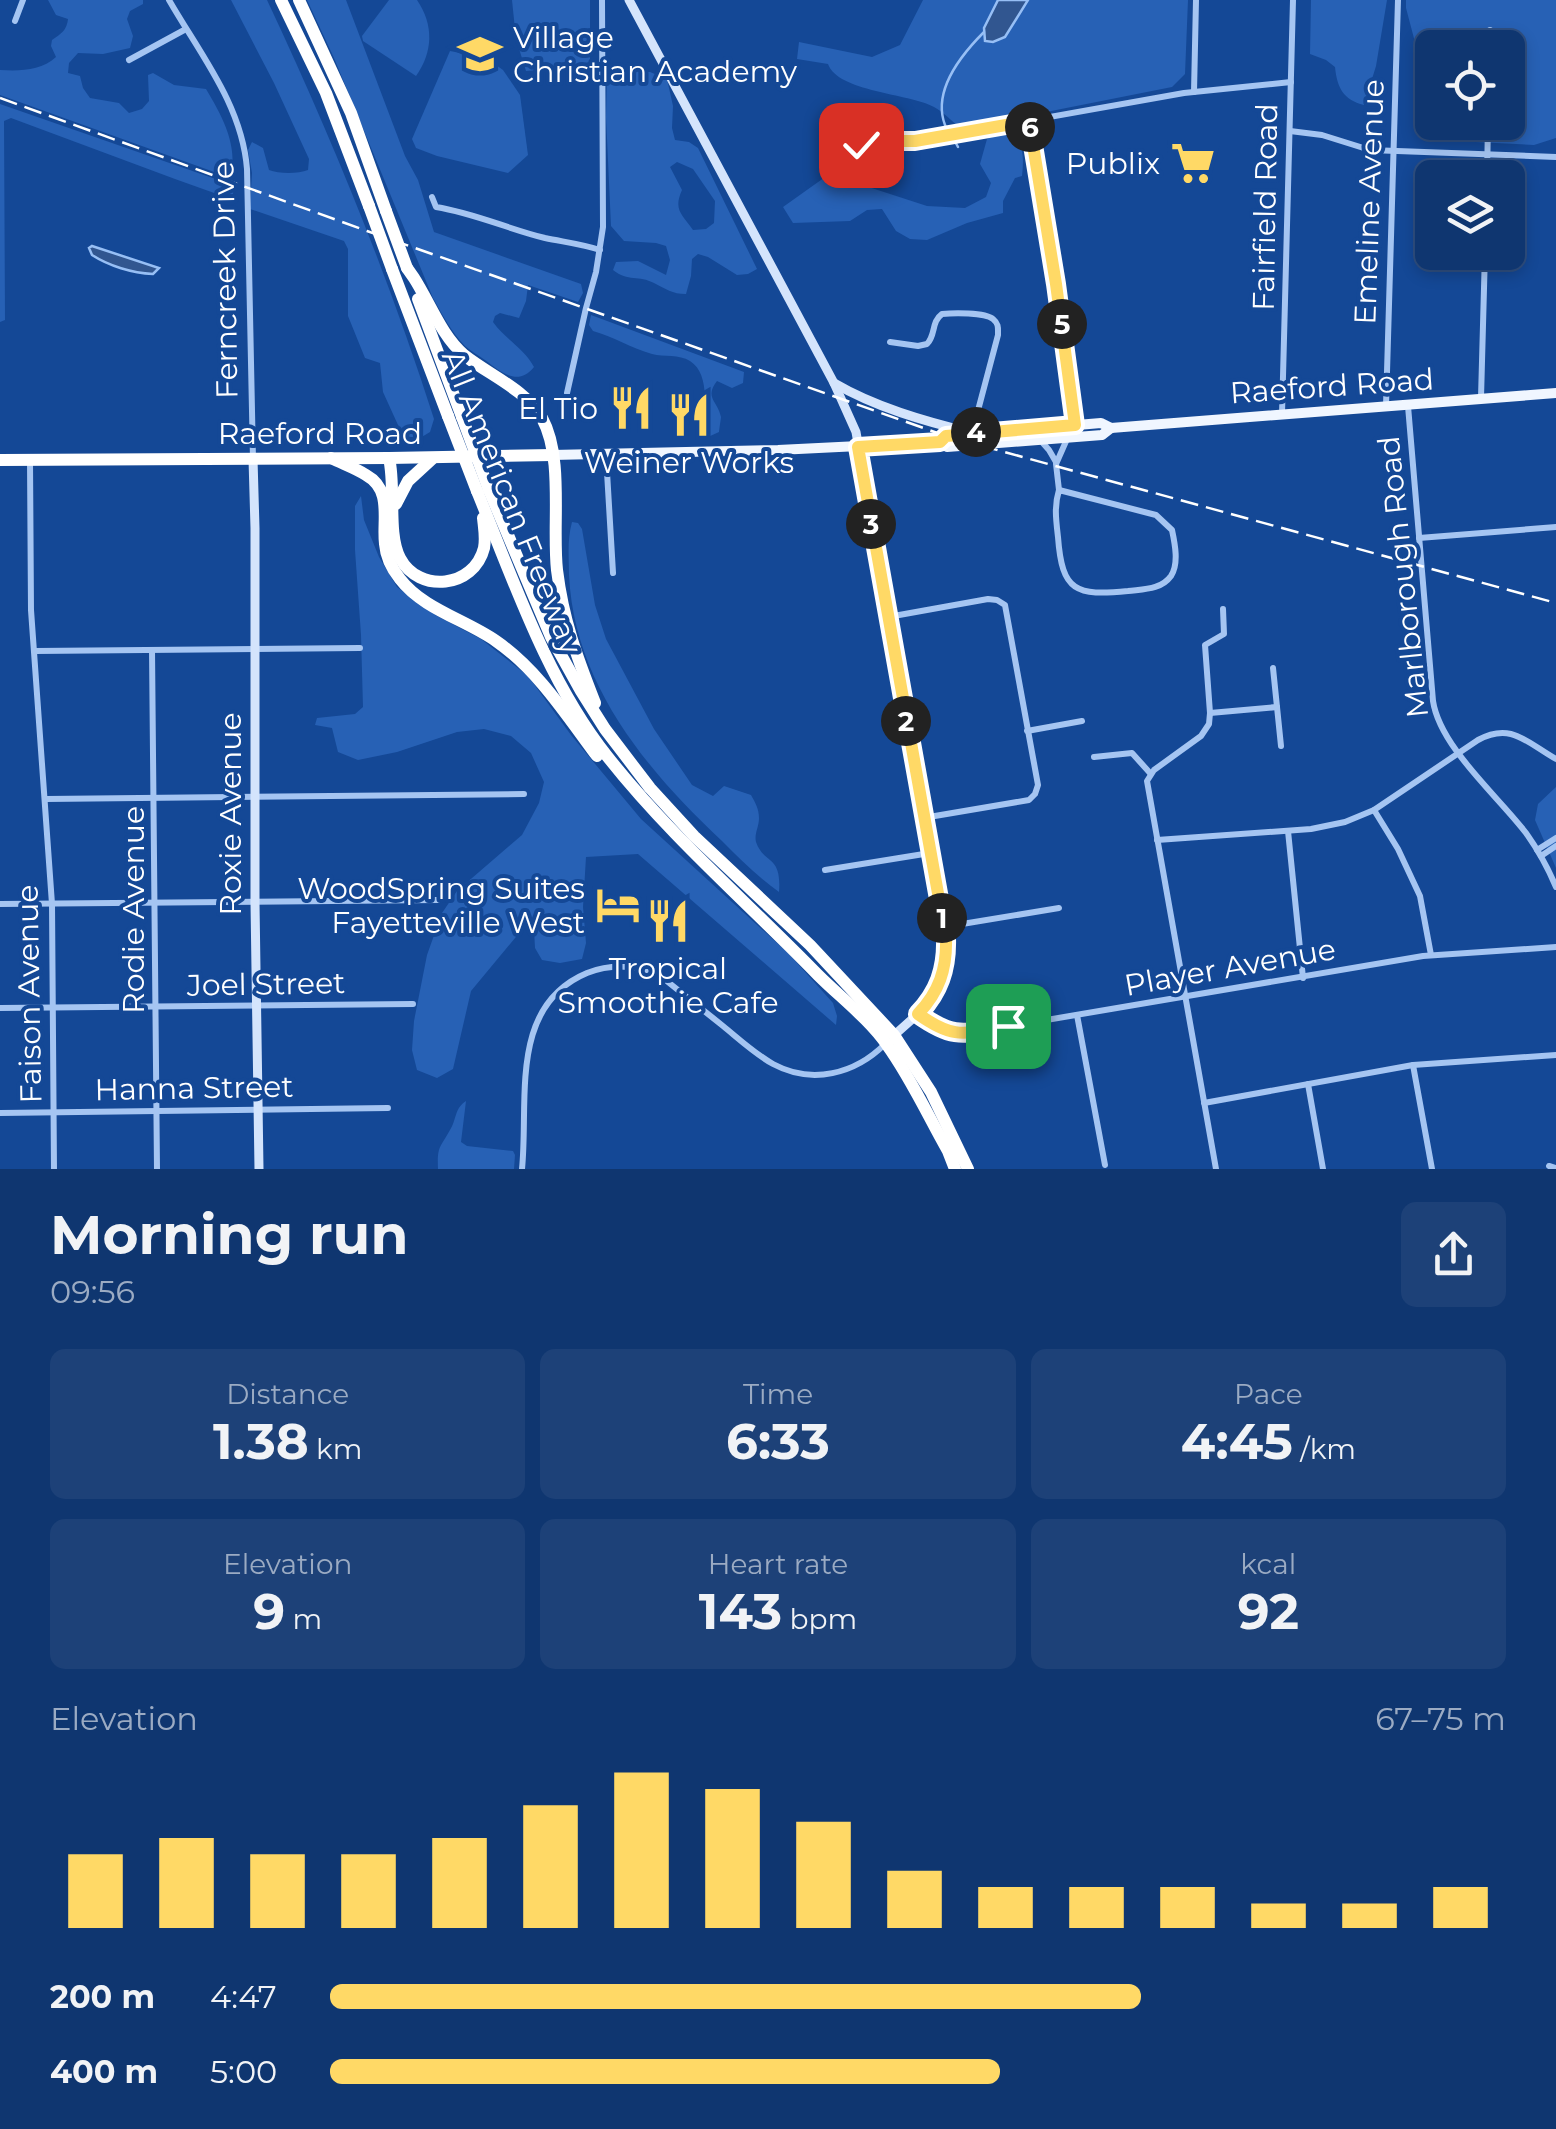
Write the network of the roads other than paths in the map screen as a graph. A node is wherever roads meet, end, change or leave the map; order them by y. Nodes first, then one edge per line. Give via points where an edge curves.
1 (22, 0) edge
2 (169, 0) edge
3 (280, 0) edge
4 (299, 0) edge
5 (602, 0) edge
6 (629, 0) edge
7 (1196, 0) edge
8 (1293, 0) edge
9 (1398, 0) edge
10 (15, 21) dead end
11 (186, 29) junction
12 (128, 60) dead end
13 (1291, 82) junction
14 (1194, 92) junction
15 (1029, 121) junction
16 (1290, 131) junction
17 (1488, 140) edge
18 (1393, 150) junction
19 (1488, 153) junction
20 (1556, 157) edge
21 (1488, 160) edge
22 (836, 162) dead end
23 (432, 197) dead end
24 (600, 250) junction
25 (1485, 270) edge
26 (406, 273) junction
27 (890, 342) dead end
28 (834, 383) junction
29 (567, 393) dead end
30 (1556, 393) edge
31 (1481, 399) junction
32 (1408, 405) junction
33 (1386, 406) junction
34 (1282, 414) junction
35 (1075, 425) junction
36 (1111, 428) junction
37 (972, 433) junction
38 (1067, 438) junction
39 (1040, 441) junction
40 (940, 442) junction
41 (858, 447) junction
42 (606, 453) junction
43 (552, 455) junction
44 (434, 457) junction
45 (331, 458) junction
46 (389, 458) junction
47 (253, 459) junction
48 (0, 460) edge
49 (30, 460) junction
50 (1056, 464) junction
51 (483, 490) junction
52 (1059, 490) junction
53 (390, 506) junction
54 (1556, 527) edge
55 (1419, 538) junction
56 (613, 574) dead end
57 (1223, 610) dead end
58 (888, 618) junction
59 (360, 648) dead end
60 (254, 649) junction
61 (152, 650) junction
62 (35, 651) junction
63 (1273, 668) dead end
64 (1276, 707) junction
65 (1210, 713) junction
66 (1082, 721) dead end
67 (604, 729) junction
68 (1027, 731) junction
69 (1280, 746) dead end
70 (1459, 754) junction
71 (1094, 757) dead end
72 (1556, 759) edge
73 (1150, 774) junction
74 (524, 794) dead end
75 (256, 797) junction
76 (154, 798) junction
77 (46, 799) junction
78 (1374, 810) junction
79 (923, 818) junction
80 (1288, 831) junction
81 (1556, 838) edge
82 (1157, 840) junction
83 (1556, 846) edge
84 (1539, 853) junction
85 (930, 854) junction
86 (708, 868) junction
87 (825, 870) dead end
88 (1556, 887) edge
89 (438, 900) dead end
90 (156, 902) junction
91 (255, 903) junction
92 (0, 904) edge
93 (52, 904) junction
94 (1059, 908) dead end
95 (944, 927) junction
96 (1556, 946) edge
97 (1431, 956) junction
98 (1303, 978) junction
99 (1186, 998) junction
100 (413, 1004) dead end
101 (257, 1006) junction
102 (156, 1007) junction
103 (0, 1008) edge
104 (53, 1008) junction
105 (918, 1014) junction
106 (1078, 1015) junction
107 (890, 1039) junction
108 (1556, 1054) edge
109 (1413, 1066) junction
110 (1308, 1084) junction
111 (1204, 1103) junction
112 (388, 1108) dead end
113 (259, 1110) junction
114 (156, 1111) junction
115 (0, 1112) edge
116 (54, 1112) junction
117 (1104, 1165) dead end
118 (54, 1169) edge
119 (156, 1169) edge
120 (259, 1169) edge
121 (522, 1169) edge
122 (955, 1169) edge
123 (968, 1169) edge
124 (1216, 1169) edge
125 (1323, 1169) edge
126 (1432, 1169) edge

1 - 10 street
2 - 11 street, Ferncreek Drive
3 - 26 highway, All American Freeway, bridge via 369,206
4 - 26 highway, All American Freeway, bridge via 351,113
5 - 24 street
6 - 28 main road
7 - 14 street
8 - 13 street, Fairfield Road
9 - 18 street, Emeline Avenue
11 - 12 street
11 - 47 street, Ferncreek Drive via 244,140
13 - 14 street
13 - 16 street, Fairfield Road
14 - 15 street
15 - 22 street via 869,142
15 - 35 street
16 - 18 street
16 - 34 street, Fairfield Road
17 - 19 street
18 - 19 street
18 - 33 street, Emeline Avenue
19 - 20 street
19 - 21 street
23 - 24 street via 436,207
24 - 29 street
25 - 31 street
26 - 43 highway via 453,344 534,408
26 - 51 highway, All American Freeway, bridge
27 - 37 street via 927,344 942,314 994,320 998,335
28 - 37 main road
28 - 41 main road
30 - 31 main road, Raeford Road
31 - 32 main road, Raeford Road
32 - 33 main road, Raeford Road
32 - 55 street, Marlborough Road
33 - 34 main road, Raeford Road
34 - 36 main road, Raeford Road
35 - 36 main road, Raeford Road
35 - 37 main road, Raeford Road
36 - 38 main road, Raeford Road
37 - 40 main road, Raeford Road
38 - 39 main road, Raeford Road
38 - 50 street
39 - 40 main road, Raeford Road via 946,447
39 - 50 street
40 - 41 main road, Raeford Road
41 - 42 main road, Raeford Road
41 - 58 main road
42 - 43 main road, Raeford Road
42 - 56 street
43 - 44 highway, Raeford Road
43 - 67 highway via 564,611
44 - 46 highway, Raeford Road
44 - 53 highway
45 - 46 highway, Raeford Road
45 - 47 highway, Raeford Road
45 - 53 highway via 374,481
46 - 53 highway
47 - 49 highway, Raeford Road
47 - 60 main road, Roxie Avenue
48 - 49 highway, Raeford Road
49 - 62 street, Faison Avenue
50 - 52 street
51 - 53 highway via 483,552 456,580 433,582 406,566
51 - 67 highway, All American Freeway via 551,637
51 - 86 highway, All American Freeway via 554,672 607,756
52 - 52 street via 1059,558 1077,588 1095,594 1152,588 1170,578 1176,562 1172,530 1156,515
53 - 86 highway via 387,555 406,586 526,666 628,794
54 - 55 street
55 - 70 street, Marlborough Road via 1434,710
57 - 65 street via 1224,634 1205,645
58 - 68 street via 1002,602
58 - 79 main road
59 - 60 street
60 - 61 street
60 - 75 main road, Roxie Avenue
61 - 62 street
61 - 76 street, Rodie Avenue
62 - 77 street, Faison Avenue
63 - 64 street
64 - 65 street
64 - 69 street
65 - 73 street via 1201,736
66 - 68 street
67 - 107 highway, All American Freeway via 682,823 828,963
68 - 79 street via 1038,786 1032,798
70 - 72 street via 1503,731
70 - 78 street
70 - 84 street, Marlborough Road
71 - 73 street via 1132,753
73 - 82 street
74 - 75 street
75 - 76 street
75 - 91 main road, Roxie Avenue
76 - 77 street
76 - 90 street, Rodie Avenue
77 - 93 street, Faison Avenue
78 - 80 street via 1327,827
78 - 97 street via 1420,896
79 - 85 main road
80 - 82 street
80 - 98 street
81 - 84 street
82 - 99 street
83 - 84 street
84 - 88 street, Marlborough Road
85 - 87 street
85 - 95 main road
86 - 107 highway, All American Freeway
89 - 91 street
90 - 91 street
90 - 93 street
90 - 102 street, Rodie Avenue
91 - 101 main road, Roxie Avenue
92 - 93 street
93 - 104 street, Faison Avenue
94 - 95 street
95 - 105 main road via 943,974
96 - 97 street, Player Avenue
97 - 98 street, Player Avenue
98 - 99 street, Player Avenue
99 - 106 street, Player Avenue
99 - 111 street
100 - 101 street, Joel Street
101 - 102 street, Joel Street
101 - 113 main road, Roxie Avenue
102 - 104 street, Joel Street
102 - 114 street, Rodie Avenue
103 - 104 street, Joel Street
104 - 116 street, Faison Avenue
105 - 106 street, Player Avenue via 941,1030 964,1034
105 - 107 main road
106 - 117 street
107 - 121 street via 842,1072 783,1069 663,978 634,967 597,970 565,986 534,1028
107 - 122 highway
107 - 123 highway via 931,1092
108 - 109 street
109 - 110 street
109 - 126 street
110 - 111 street
110 - 125 street
111 - 124 street
112 - 113 street, Hanna Street
113 - 114 street, Hanna Street
113 - 120 main road, Roxie Avenue
114 - 116 street, Hanna Street
114 - 119 street, Rodie Avenue
115 - 116 street, Hanna Street
116 - 118 street, Faison Avenue

